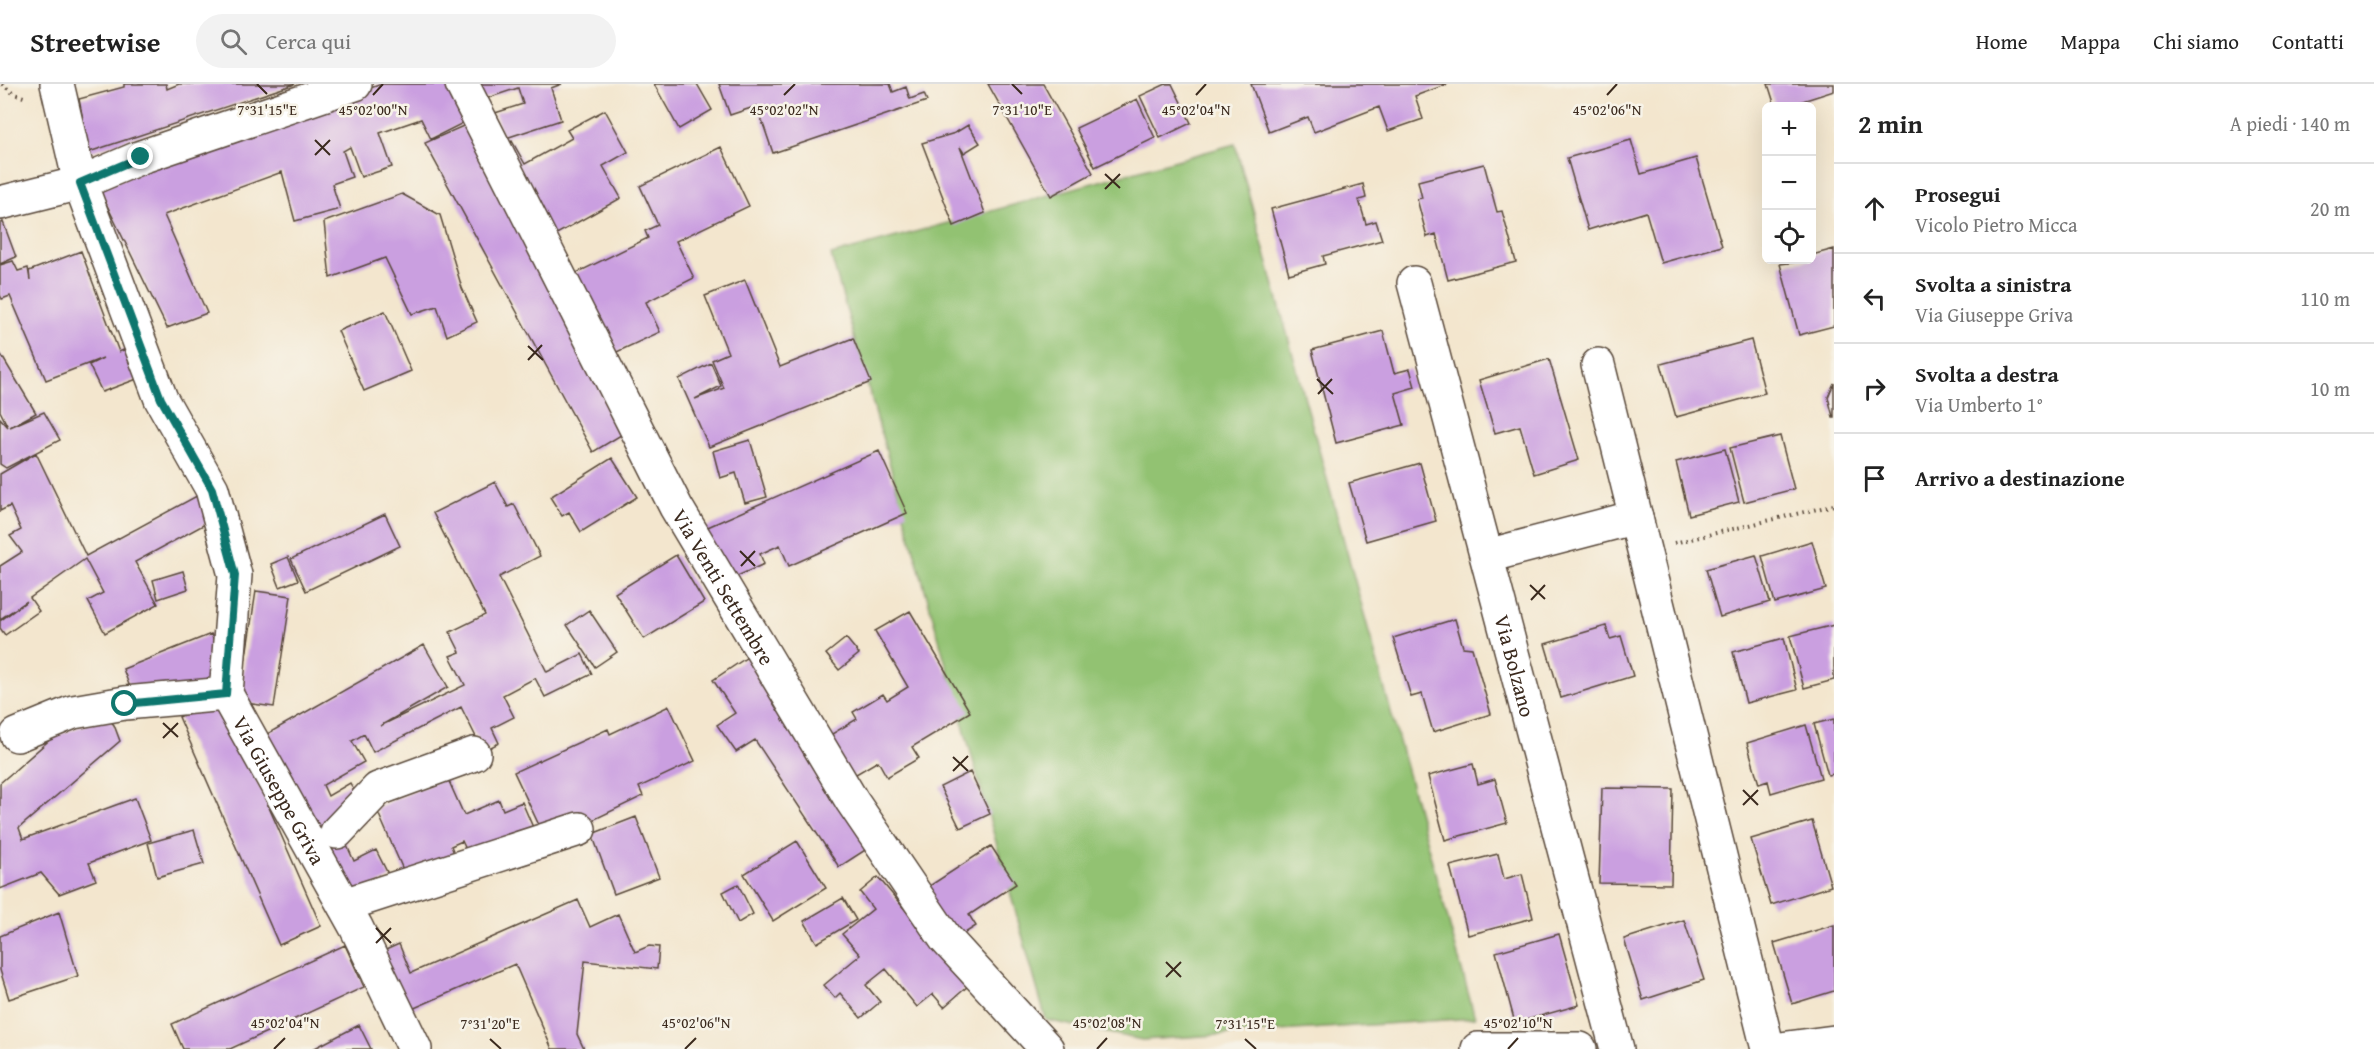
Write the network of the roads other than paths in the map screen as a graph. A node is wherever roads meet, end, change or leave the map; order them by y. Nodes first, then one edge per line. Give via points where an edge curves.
1 (57, 84) edge
2 (355, 84) edge
3 (462, 84) edge
4 (80, 183) junction
5 (0, 203) edge
6 (1414, 283) dead end
7 (1598, 364) dead end
8 (1636, 517) junction
9 (1486, 556) junction
10 (226, 694) junction
11 (17, 735) dead end
12 (474, 754) dead end
13 (579, 829) dead end
14 (337, 832) dead end
15 (344, 905) junction
16 (1834, 1042) edge
17 (416, 1049) edge
18 (1047, 1049) edge
19 (1478, 1049) edge
20 (1491, 1049) edge
21 (1580, 1049) edge
22 (1617, 1049) edge
23 (1768, 1049) edge
24 (1780, 1049) edge

1 - 4 street, Via Giuseppe Griva
2 - 4 street via 141,157
3 - 18 street, Via Venti Settembre via 676,507 852,801 945,938
4 - 5 street
4 - 10 street, Via Giuseppe Griva via 161,399 212,489 235,575
6 - 9 street, Via Bolzano
7 - 8 street
8 - 9 street
8 - 23 street
9 - 22 street, Via Bolzano
10 - 11 street via 74,712
10 - 15 street, Via Giuseppe Griva
12 - 14 street via 378,789
13 - 15 street
15 - 17 street, Via Giuseppe Griva
16 - 24 street
19 - 20 street
20 - 21 street

